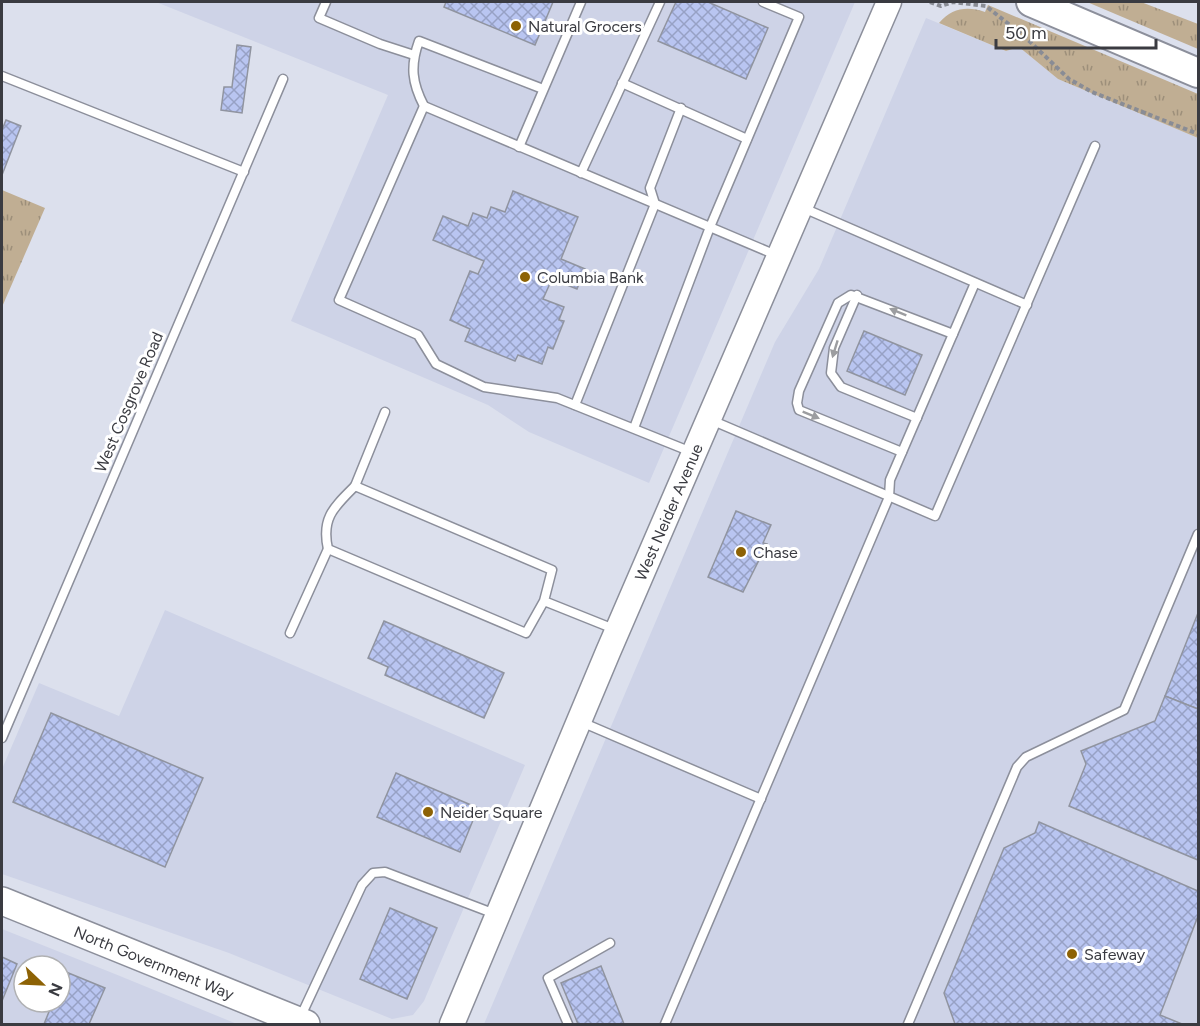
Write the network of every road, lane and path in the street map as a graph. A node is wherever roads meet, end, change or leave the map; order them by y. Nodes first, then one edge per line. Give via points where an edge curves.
1 (326, 2) edge
2 (581, 2) edge
3 (660, 2) edge
4 (763, 2) edge
5 (889, 2) edge
6 (930, 2) edge
7 (1031, 2) edge
8 (414, 55) junction
9 (1198, 73) edge
10 (2, 76) edge
11 (283, 79) dead end
12 (622, 83) junction
13 (543, 89) junction
14 (424, 106) junction
15 (681, 108) junction
16 (1198, 134) edge
17 (747, 139) junction
18 (1095, 146) dead end
19 (519, 147) junction
20 (243, 172) junction
21 (581, 173) junction
22 (655, 204) junction
23 (801, 207) junction
24 (710, 227) junction
25 (780, 257) junction
26 (975, 283) junction
27 (857, 296) junction
28 (1027, 305) junction
29 (953, 334) junction
30 (575, 405) junction
31 (385, 412) dead end
32 (917, 418) junction
33 (709, 419) junction
34 (634, 428) junction
35 (902, 452) junction
36 (694, 453) junction
37 (355, 486) junction
38 (889, 497) junction
39 (1198, 534) edge
40 (328, 549) junction
41 (544, 601) junction
42 (618, 630) junction
43 (290, 633) dead end
44 (579, 721) junction
45 (2, 738) edge
46 (761, 799) junction
47 (2, 901) edge
48 (498, 915) junction
49 (610, 943) dead end
50 (302, 1023) edge
51 (452, 1024) edge
52 (568, 1024) edge
53 (666, 1024) edge
54 (908, 1024) edge

1 - 8 lane via 319,18
2 - 13 lane
3 - 12 lane
4 - 17 lane via 799,17
5 - 23 main road, West Neider Avenue
6 - 16 path via 941,6 953,2 986,6 1069,79
7 - 9 highway
8 - 13 lane via 419,41
8 - 14 lane via 414,87
10 - 20 lane
11 - 20 lane, West Cosgrove Road
12 - 15 lane
12 - 21 lane
13 - 19 lane
14 - 19 lane
14 - 30 lane via 339,300 418,335 436,364 484,387 557,398
15 - 17 lane
15 - 22 lane via 650,188
17 - 24 lane
18 - 28 lane
19 - 21 lane
20 - 45 lane, West Cosgrove Road
21 - 22 lane
22 - 24 lane
22 - 30 lane
23 - 25 main road, West Neider Avenue
23 - 26 lane
24 - 25 lane
24 - 34 lane
25 - 33 main road, West Neider Avenue
26 - 28 lane
26 - 29 lane
29 -> 27 lane
27 -> 32 lane via 834,348 831,373 841,387
27 -> 35 lane via 838,303 799,391 799,410
28 - 38 lane via 934,516
29 - 32 lane
30 - 34 lane
31 - 37 lane
32 - 35 lane
33 - 36 main road, West Neider Avenue
33 - 38 lane
34 - 36 lane
35 - 38 lane via 890,480
36 - 42 main road, West Neider Avenue
37 - 40 lane via 334,507 324,531
37 - 41 lane via 552,570
38 - 46 lane
39 - 54 lane via 1124,710 1026,757 1017,767
40 - 41 lane via 526,633
40 - 43 lane
41 - 42 lane
42 - 44 main road, West Neider Avenue
44 - 46 lane
44 - 48 main road, West Neider Avenue
46 - 53 lane
47 - 50 main road, North Government Way
48 - 50 lane via 385,872 373,873 362,885
48 - 51 main road, West Neider Avenue
49 - 52 lane via 549,978

